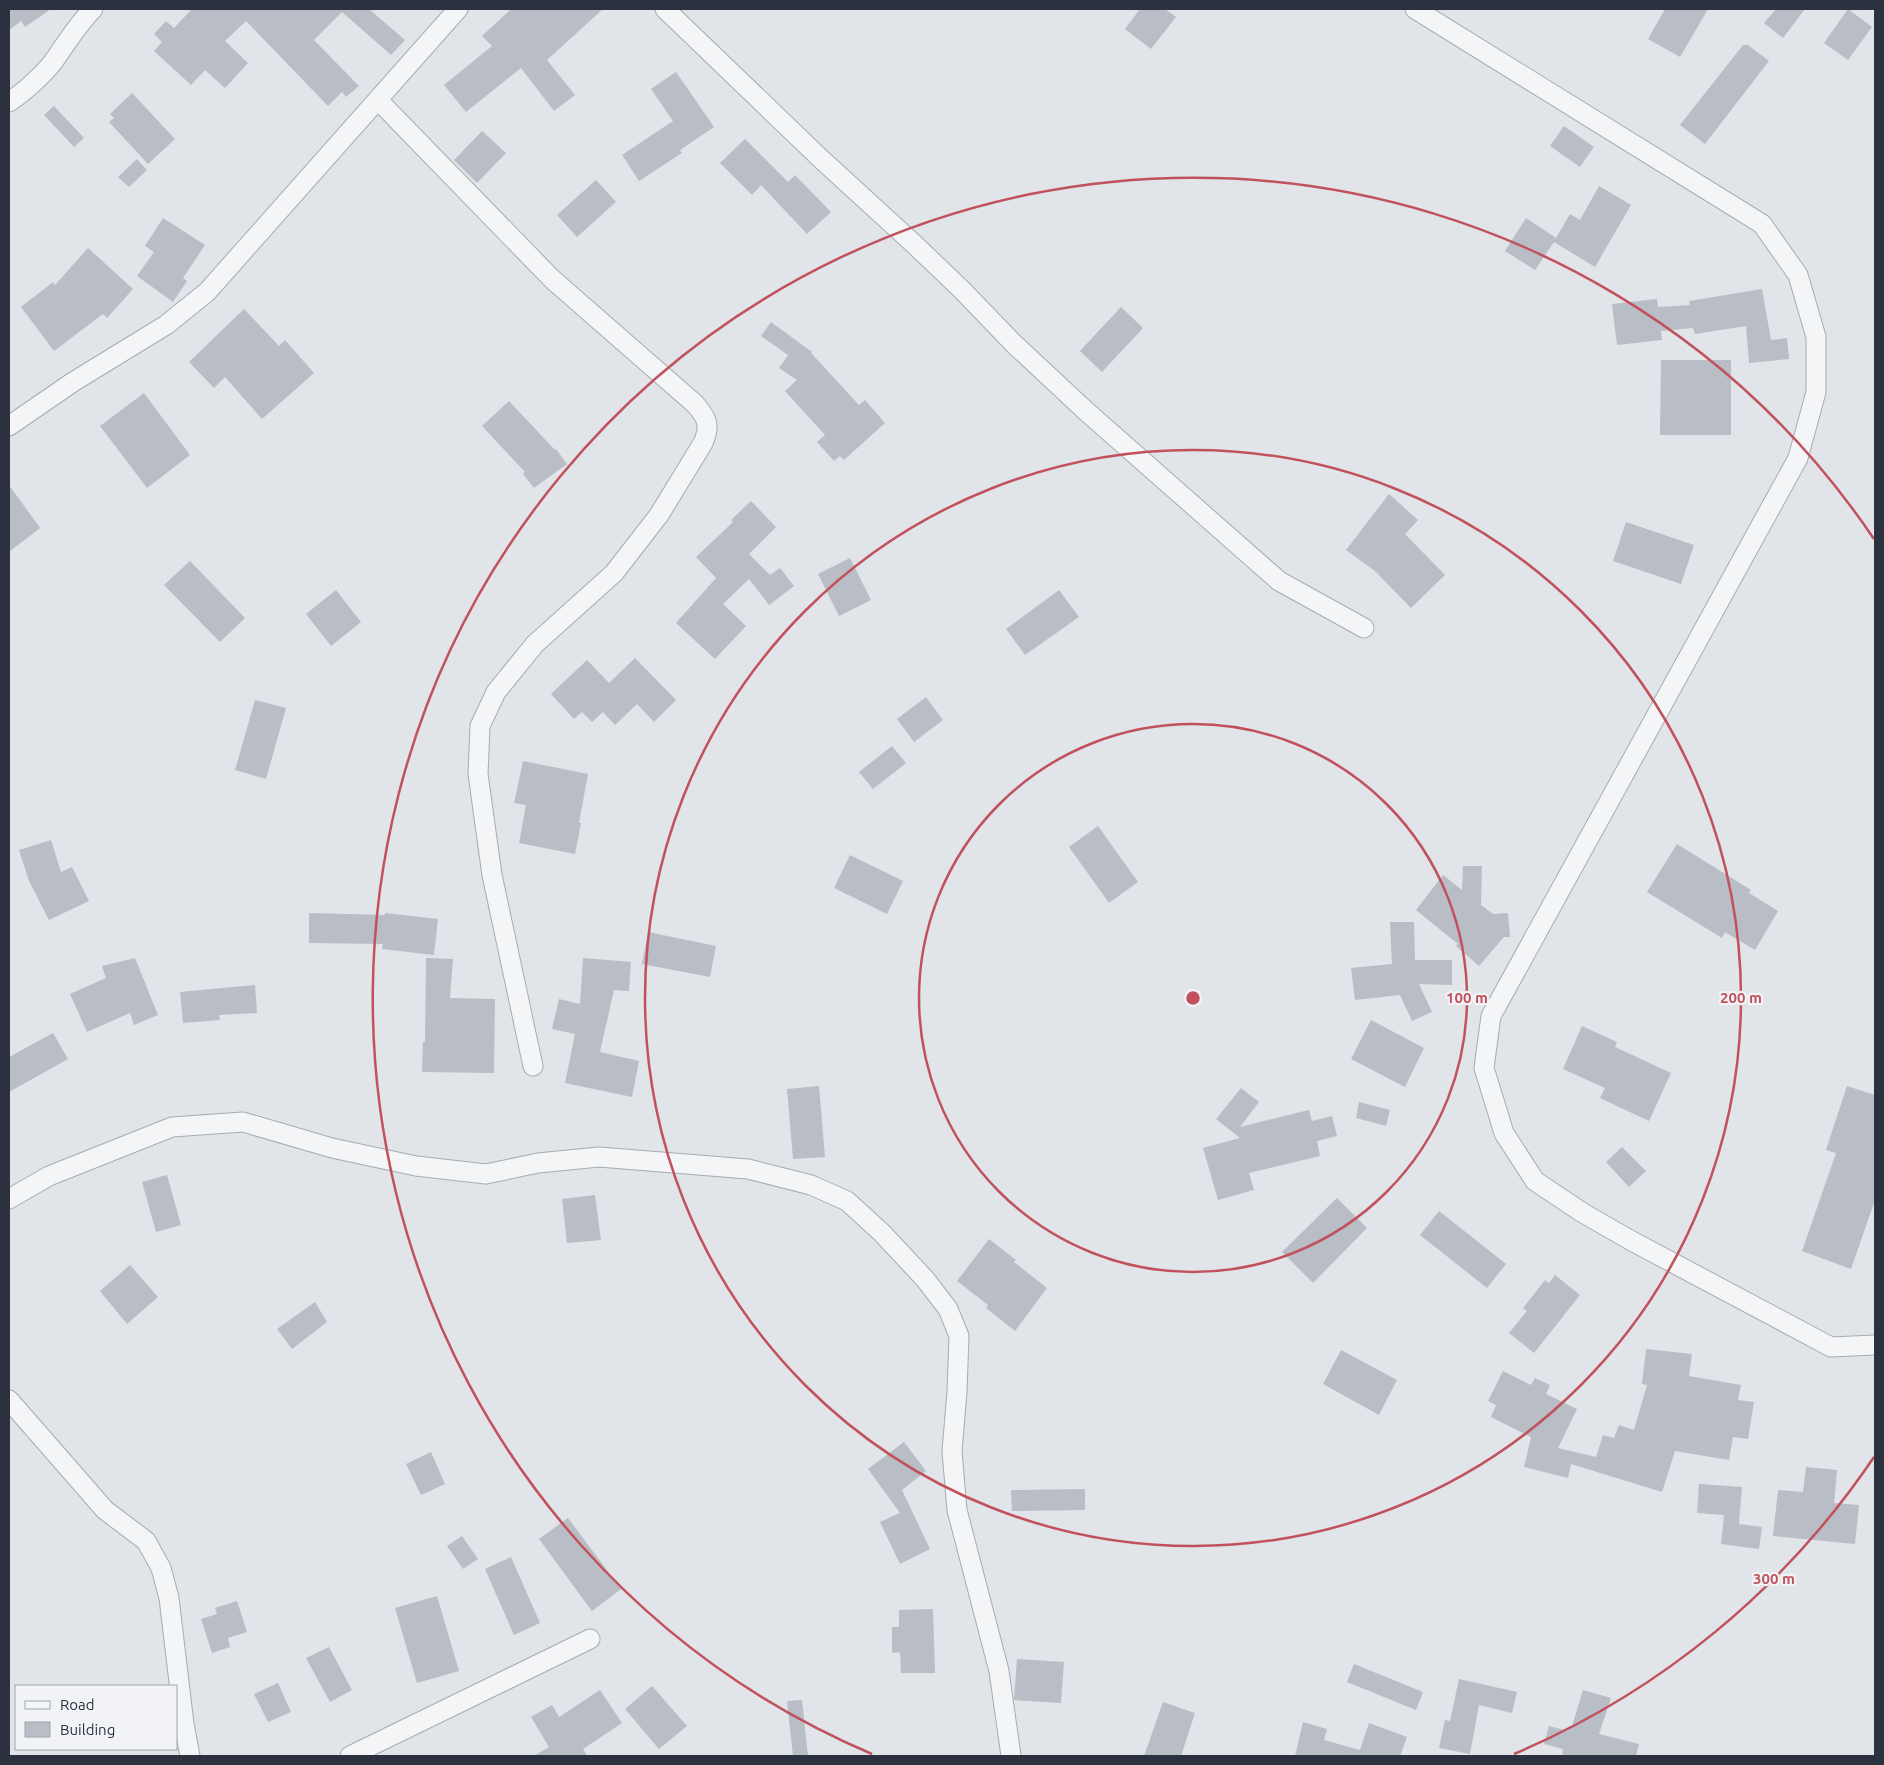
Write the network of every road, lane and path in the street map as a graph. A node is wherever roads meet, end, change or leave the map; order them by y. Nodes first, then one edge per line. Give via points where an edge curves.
1 (93, 9) edge
2 (458, 9) edge
3 (665, 9) edge
4 (1415, 9) edge
5 (378, 100) junction
6 (9, 102) edge
7 (9, 426) edge
8 (1364, 628) dead end
9 (533, 1066) dead end
10 (9, 1199) edge
11 (1875, 1345) edge
12 (9, 1400) edge
13 (590, 1639) dead end
14 (190, 1756) edge
15 (350, 1756) edge
16 (1011, 1756) edge

1 - 6 street via 81,20 51,64
2 - 5 street
3 - 8 street via 916,245 1087,412 1279,581
4 - 11 street via 1762,224 1798,275 1816,338 1816,392 1798,458 1491,1016 1484,1068 1504,1133 1535,1181 1583,1213 1831,1347
5 - 7 street via 207,292 166,325
5 - 9 street via 552,279 695,404 705,416 708,432 659,515 614,573 535,644 496,692 480,726 478,774 492,875
10 - 16 street via 49,1176 172,1127 243,1122 332,1148 416,1166 486,1174 538,1163 599,1157 748,1169 811,1185 848,1201 924,1279 948,1309 959,1336 952,1451 957,1510 999,1671
12 - 14 street via 105,1510 146,1540 161,1568 169,1598
13 - 15 street

